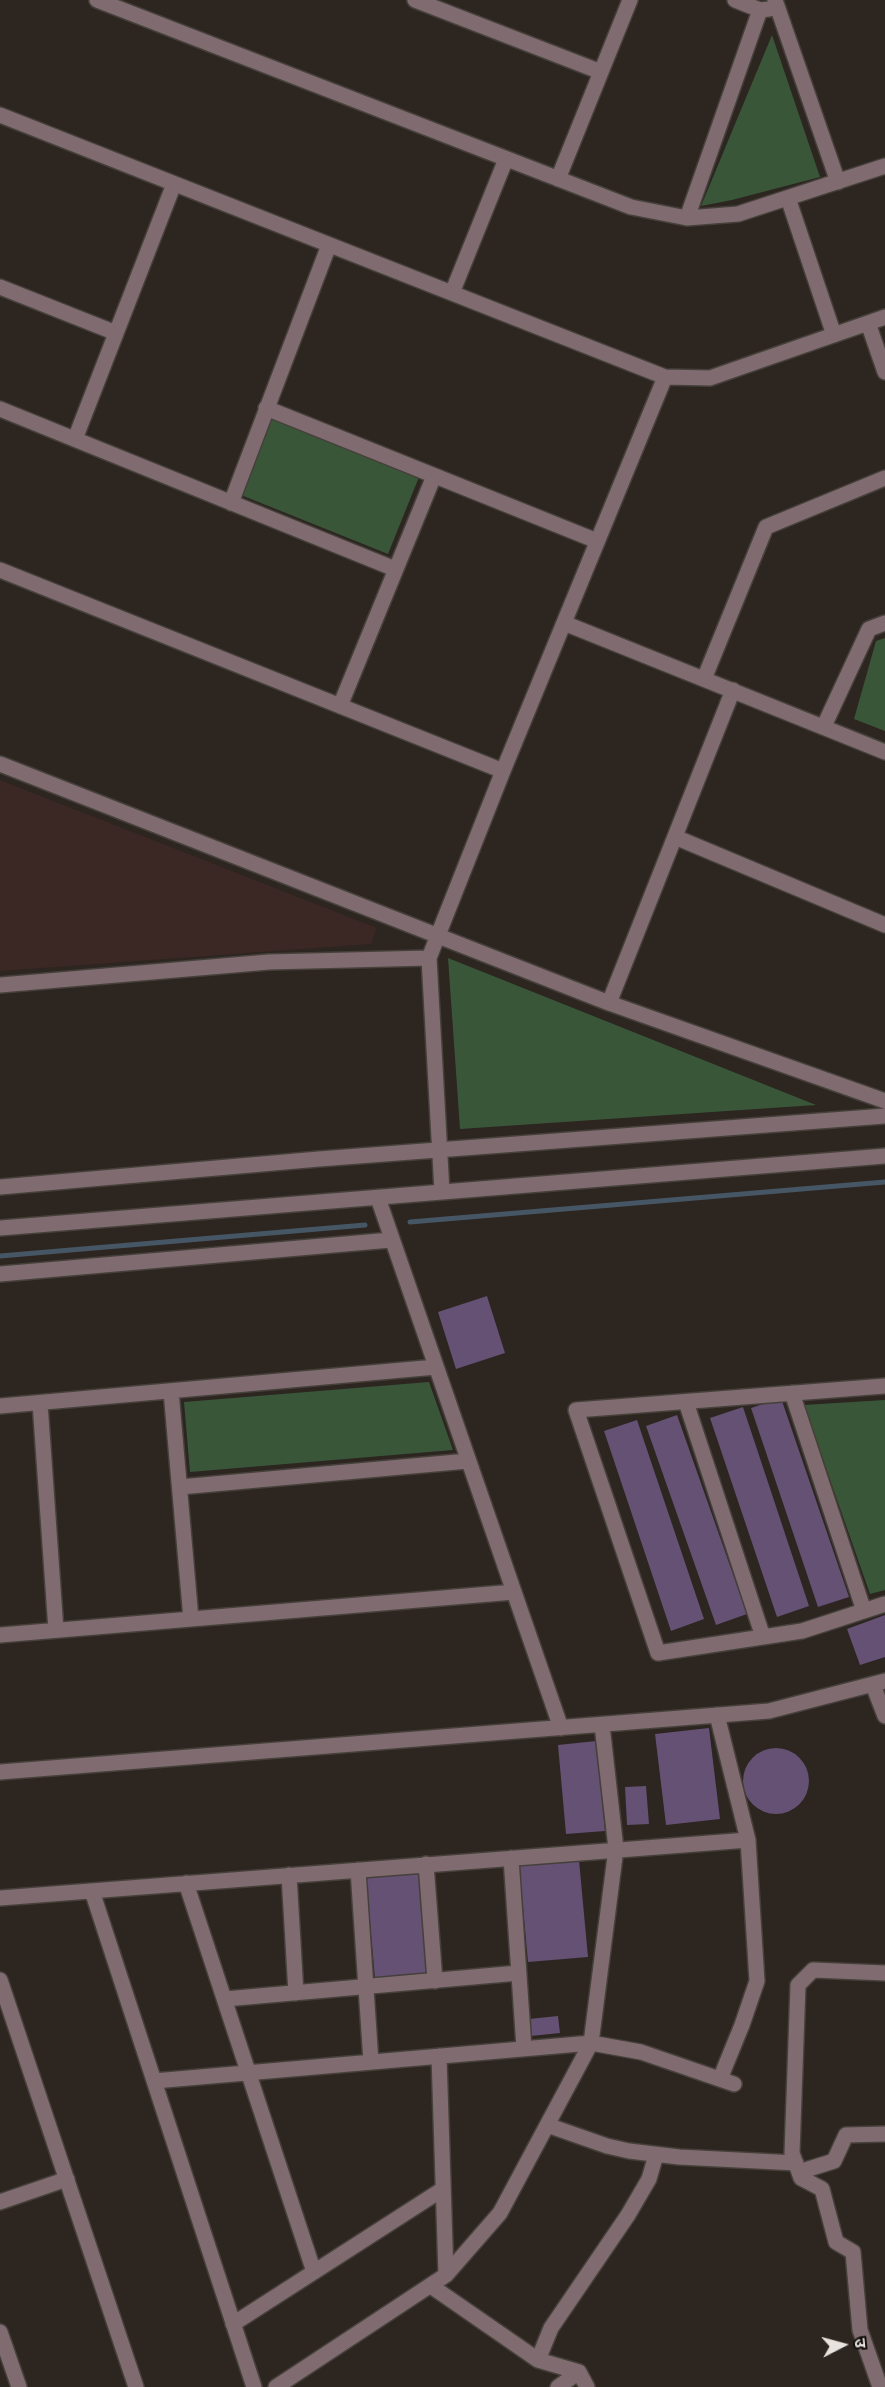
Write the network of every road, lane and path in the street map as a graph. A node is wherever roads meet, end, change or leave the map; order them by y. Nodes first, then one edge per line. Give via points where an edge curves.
1 (98, 0) edge
2 (415, 0) edge
3 (630, 0) edge
4 (735, 0) edge
5 (776, 4) edge
6 (123, 5) edge
7 (760, 10) junction
8 (601, 72) junction
9 (0, 115) edge
10 (506, 159) junction
11 (885, 166) edge
12 (558, 179) junction
13 (838, 182) junction
14 (174, 184) junction
15 (788, 198) junction
16 (687, 218) junction
17 (329, 245) junction
18 (0, 287) edge
19 (452, 293) junction
20 (885, 318) edge
21 (868, 323) junction
22 (116, 333) junction
23 (834, 335) junction
24 (885, 372) edge
25 (665, 376) junction
26 (267, 408) junction
27 (0, 409) edge
28 (75, 439) junction
29 (434, 476) junction
30 (885, 478) edge
31 (231, 502) junction
32 (597, 541) junction
33 (395, 569) junction
34 (0, 570) edge
35 (564, 623) junction
36 (885, 623) edge
37 (704, 679) junction
38 (733, 690) junction
39 (340, 706) junction
40 (824, 726) junction
41 (885, 752) edge
42 (0, 765) edge
43 (503, 771) junction
44 (675, 837) junction
45 (885, 925) edge
46 (438, 935) junction
47 (429, 958) junction
48 (0, 985) edge
49 (609, 1003) junction
50 (885, 1101) edge
51 (885, 1116) edge
52 (438, 1150) junction
53 (885, 1156) edge
54 (0, 1187) edge
55 (442, 1192) junction
56 (378, 1198) junction
57 (0, 1228) edge
58 (391, 1240) junction
59 (0, 1274) edge
60 (436, 1367) junction
61 (885, 1386) edge
62 (171, 1391) junction
63 (792, 1393) junction
64 (40, 1402) junction
65 (686, 1402) junction
66 (0, 1406) edge
67 (468, 1461) junction
68 (180, 1487) junction
69 (514, 1592) junction
70 (885, 1604) edge
71 (864, 1611) junction
72 (191, 1619) junction
73 (56, 1630) junction
74 (0, 1635) edge
75 (763, 1637) junction
76 (879, 1683) edge
77 (717, 1715) junction
78 (885, 1716) edge
79 (602, 1725) junction
80 (561, 1728) junction
81 (0, 1772) edge
82 (748, 1840) junction
83 (616, 1849) junction
84 (511, 1858) junction
85 (426, 1864) junction
86 (358, 1870) junction
87 (289, 1875) junction
88 (186, 1883) junction
89 (92, 1891) junction
90 (0, 1898) edge
91 (518, 1973) junction
92 (885, 1973) edge
93 (0, 1980) edge
94 (435, 1981) junction
95 (366, 1987) junction
96 (296, 1993) junction
97 (225, 1999) junction
98 (591, 2043) junction
99 (524, 2048) junction
100 (439, 2056) junction
101 (371, 2062) junction
102 (249, 2073) junction
103 (154, 2081) junction
104 (547, 2125) junction
105 (885, 2134) edge
106 (656, 2155) junction
107 (798, 2168) junction
108 (67, 2179) junction
109 (443, 2189) junction
110 (0, 2202) edge
111 (314, 2272) junction
112 (446, 2276) junction
113 (431, 2286) junction
114 (233, 2324) junction
115 (0, 2332) edge
116 (538, 2360) junction
117 (579, 2372) junction
118 (19, 2387) edge
119 (136, 2387) edge
120 (254, 2387) edge
121 (276, 2387) edge
122 (558, 2387) edge
123 (587, 2387) edge
124 (880, 2387) edge

1 - 6 street
2 - 8 street
3 - 8 street
4 - 7 street
5 - 7 street
5 - 13 street
6 - 10 street
7 - 16 street
8 - 12 street
9 - 14 street
10 - 12 street
10 - 19 street
11 - 13 street
12 - 16 street via 631,207
13 - 15 street
14 - 17 street
14 - 22 street
15 - 16 street via 738,214
15 - 23 street
17 - 19 street
17 - 26 street
18 - 22 street
19 - 25 street
20 - 21 street
21 - 23 street
21 - 24 street
22 - 28 street
23 - 25 street via 710,378
25 - 32 street
26 - 29 street
26 - 31 street
27 - 28 street
28 - 31 street
29 - 32 street
29 - 33 street
30 - 37 street via 766,526
31 - 33 street
32 - 35 street
33 - 39 street
34 - 39 street
35 - 37 street
35 - 43 street
36 - 40 street via 869,629
37 - 38 street
38 - 40 street
38 - 44 street
39 - 43 street
40 - 41 street
42 - 46 street
43 - 46 street
44 - 45 street
44 - 49 street
46 - 47 street
46 - 49 street
47 - 48 street via 269,962
47 - 52 street
49 - 50 street
51 - 52 street
52 - 54 street
52 - 55 street
53 - 55 street
55 - 56 street
56 - 57 street
56 - 58 street
58 - 59 street
58 - 60 street
60 - 62 street
60 - 67 street
61 - 63 street
62 - 64 street
62 - 68 street
63 - 65 street
63 - 71 street
64 - 66 street
64 - 73 street
65 - 75 street
65 - 75 street via 576,1410 658,1653
67 - 68 street
67 - 69 street
68 - 72 street
69 - 72 street
69 - 80 street
70 - 71 street
71 - 75 street via 802,1631
72 - 73 street
73 - 74 street
76 - 77 street via 769,1711
76 - 78 street
77 - 79 street
77 - 82 street
79 - 80 street
79 - 83 street
80 - 81 street
82 - 83 street
82 - 98 street via 757,1981 727,2082 641,2052
83 - 84 street
83 - 98 street
84 - 85 street
84 - 91 street
85 - 86 street
85 - 94 street
86 - 87 street
86 - 95 street
87 - 88 street
87 - 96 street
88 - 89 street
88 - 97 street
89 - 90 street
89 - 103 street
91 - 94 street
91 - 99 street
92 - 107 street via 813,1970 798,1985 792,2153
93 - 108 street
94 - 95 street
95 - 96 street
95 - 101 street
96 - 97 street
97 - 102 street
98 - 99 street
98 - 104 street
99 - 100 street
100 - 101 street
100 - 109 street
101 - 102 street
102 - 103 street
102 - 111 street
103 - 114 street
104 - 106 street via 606,2146
104 - 112 street via 500,2213
105 - 107 street via 846,2135 834,2161
106 - 107 street
106 - 116 street via 649,2179 551,2328
107 - 124 street via 801,2178 822,2189 836,2242 853,2252 860,2330
108 - 110 street
108 - 119 street
109 - 111 street
109 - 112 street
111 - 114 street
112 - 113 street
113 - 116 street
113 - 121 street
114 - 120 street
115 - 118 street
116 - 117 street
117 - 122 street
117 - 123 street

